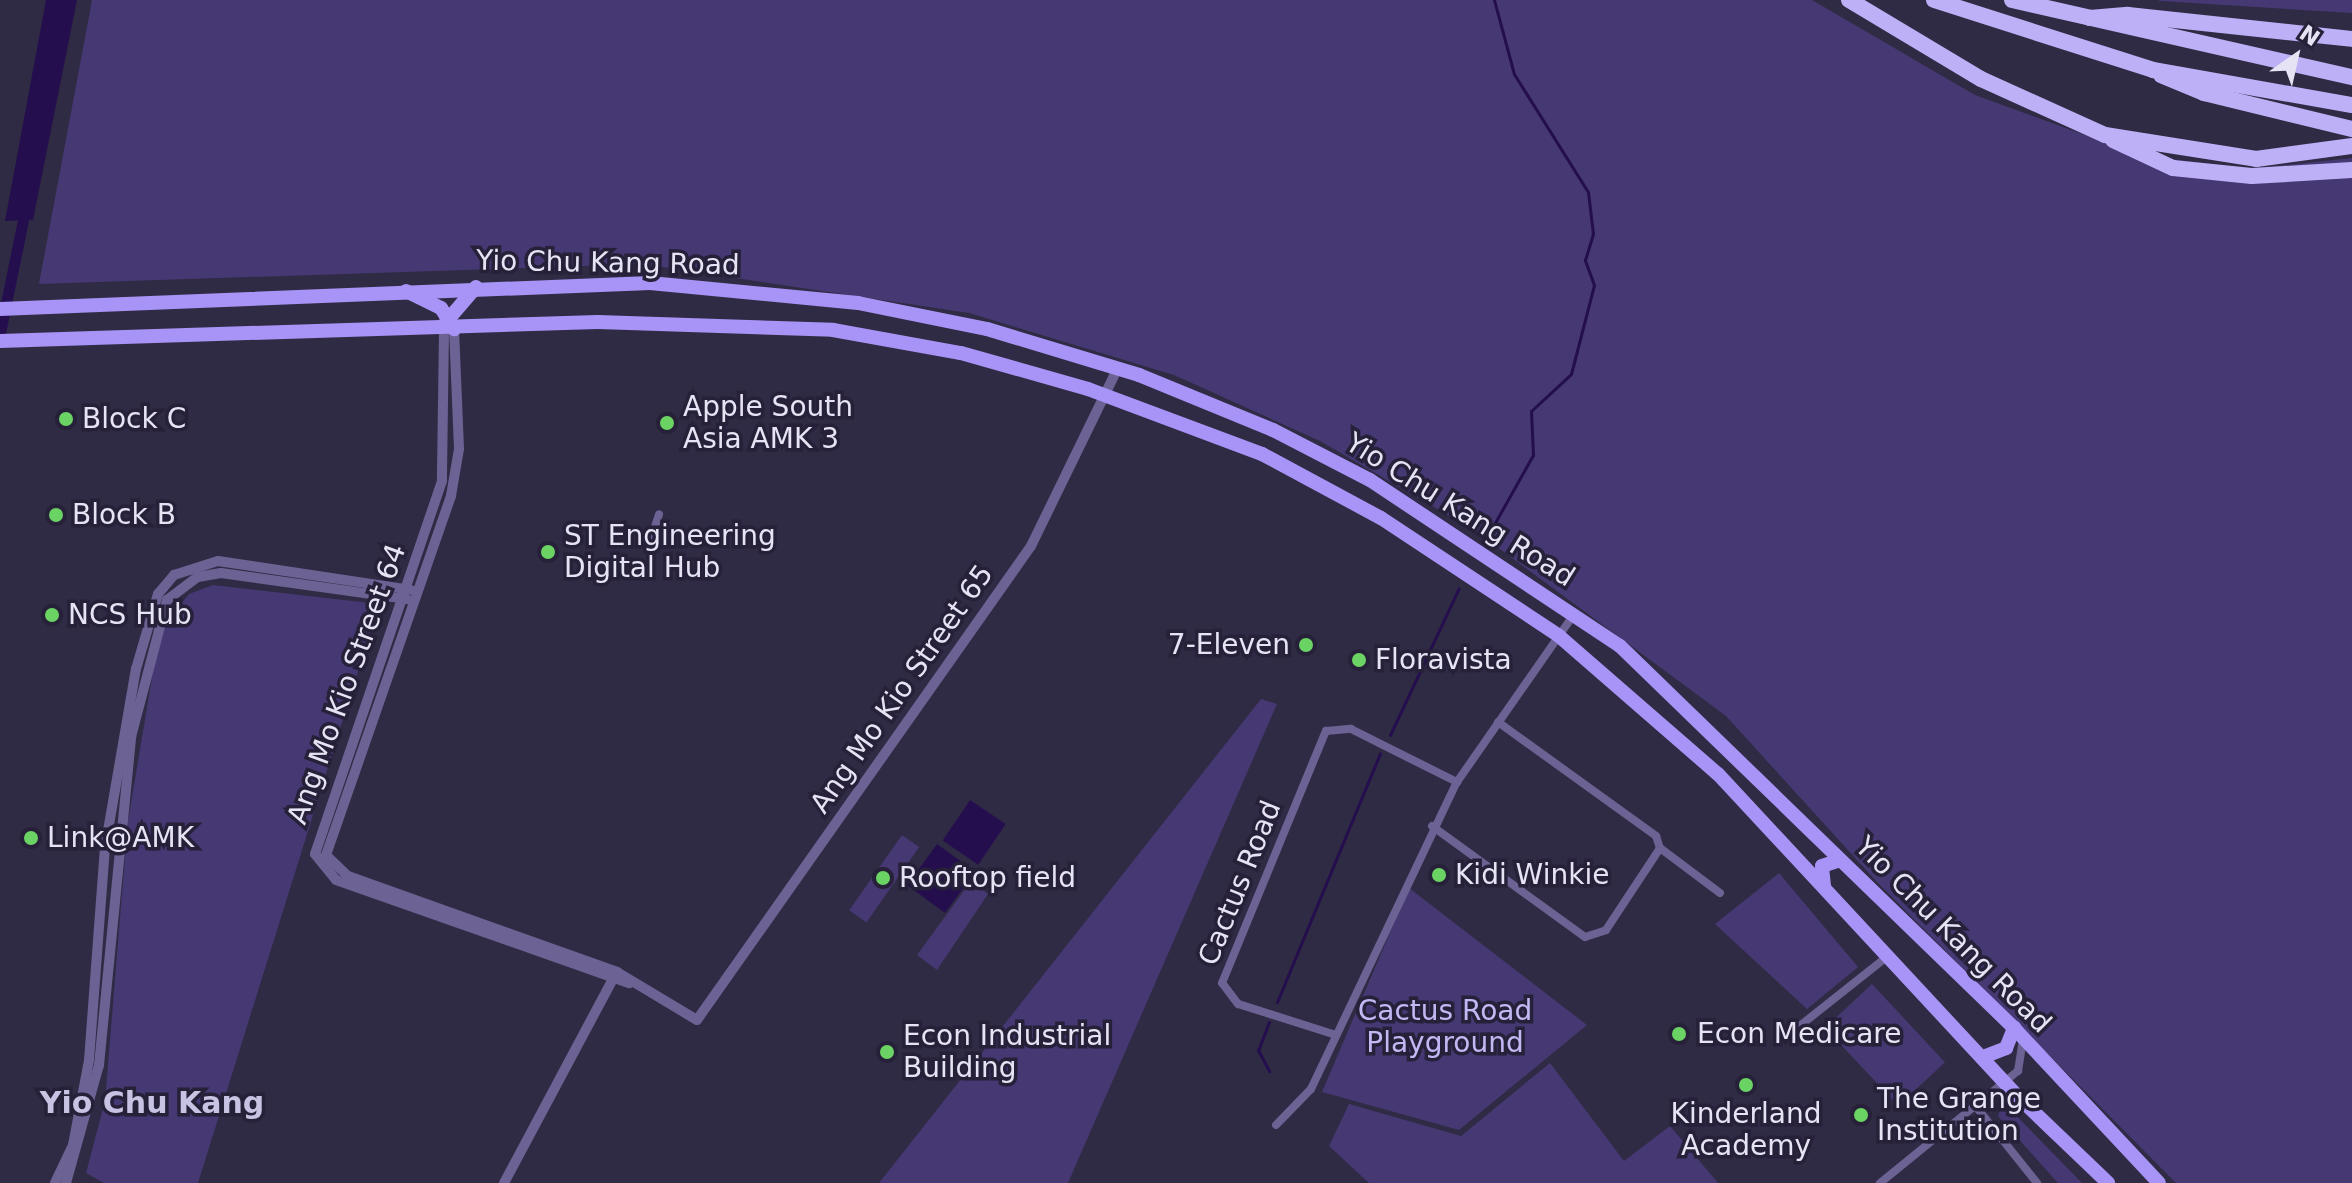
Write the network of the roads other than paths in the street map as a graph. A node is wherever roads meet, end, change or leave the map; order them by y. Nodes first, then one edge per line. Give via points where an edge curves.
1 (1849, 0) edge
2 (1934, 0) edge
3 (2012, 0) edge
4 (2085, 19) junction
5 (2352, 39) edge
6 (2153, 70) junction
7 (2352, 77) edge
8 (2352, 105) edge
9 (2352, 129) edge
10 (2105, 135) junction
11 (2352, 146) edge
12 (2352, 170) edge
13 (477, 287) junction
14 (398, 288) junction
15 (0, 309) edge
16 (449, 325) junction
17 (0, 341) edge
18 (1118, 368) junction
19 (1107, 395) junction
20 (659, 514) dead end
21 (651, 539) dead end
22 (410, 595) junction
23 (1575, 612) junction
24 (1559, 636) junction
25 (1498, 722) junction
26 (1457, 782) junction
27 (1432, 826) junction
28 (1660, 848) junction
29 (1840, 860) junction
30 (1824, 886) junction
31 (1720, 893) dead end
32 (1888, 956) junction
33 (614, 977) junction
34 (697, 1020) joint
35 (2018, 1034) junction
36 (1336, 1035) junction
37 (1787, 1036) dead end
38 (1983, 1057) junction
39 (2005, 1084) junction
40 (1977, 1108) junction
41 (1276, 1125) dead end
42 (55, 1183) edge
43 (66, 1183) edge
44 (504, 1183) edge
45 (1881, 1183) edge
46 (2037, 1183) edge
47 (2108, 1183) edge
48 (2159, 1183) edge

1 - 10 highway via 1981,79
2 - 6 highway
3 - 4 highway
4 - 5 highway via 2128,15
4 - 7 highway
6 - 8 highway
6 - 9 highway via 2178,86
10 - 11 highway via 2256,159
10 - 12 highway via 2173,168 2252,176
13 - 14 main road, Yio Chu Kang Road
13 - 16 main road
13 - 18 main road, Yio Chu Kang Road via 650,283 785,294 987,329
14 - 15 main road, Yio Chu Kang Road
14 - 16 main road
16 - 17 main road, Yio Chu Kang Road
16 - 19 main road, Yio Chu Kang Road via 598,322 833,330 961,353
16 - 22 street, Ang Mo Kio Street 64 via 442,481
18 - 19 street, Ang Mo Kio Street 65
18 - 23 main road, Yio Chu Kang Road via 1273,430 1370,480
19 - 24 main road, Yio Chu Kang Road via 1262,454 1381,518
19 - 34 street, Ang Mo Kio Street 65 via 1031,546
20 - 21 street
22 - 33 street, Ang Mo Kio Street 64 via 316,842 322,867 336,880
22 - 42 street via 218,561 174,575 158,594 136,669 105,848 89,1060 73,1145
22 - 43 street via 221,573 188,582 167,600 131,737 99,1065
23 - 24 street
23 - 29 main road, Yio Chu Kang Road via 1715,731
24 - 25 street
24 - 30 main road, Yio Chu Kang Road via 1718,774
25 - 26 street
25 - 28 street via 1656,836
26 - 27 street
26 - 36 street, Cactus Road via 1351,729 1326,731 1222,983 1238,1004
27 - 28 street via 1585,937 1606,930
27 - 36 street
28 - 31 street
29 - 30 main road via 1822,866
29 - 35 main road, Yio Chu Kang Road
30 - 32 main road, Yio Chu Kang Road
32 - 37 street
32 - 38 main road, Yio Chu Kang Road
33 - 34 street, Ang Mo Kio Street 64
33 - 44 street
35 - 38 main road via 2006,1048
35 - 39 street via 2022,1067
35 - 48 main road, Yio Chu Kang Road
36 - 41 street via 1311,1089
38 - 39 main road, Yio Chu Kang Road
39 - 40 street
39 - 47 main road, Yio Chu Kang Road
40 - 45 street
40 - 46 street

